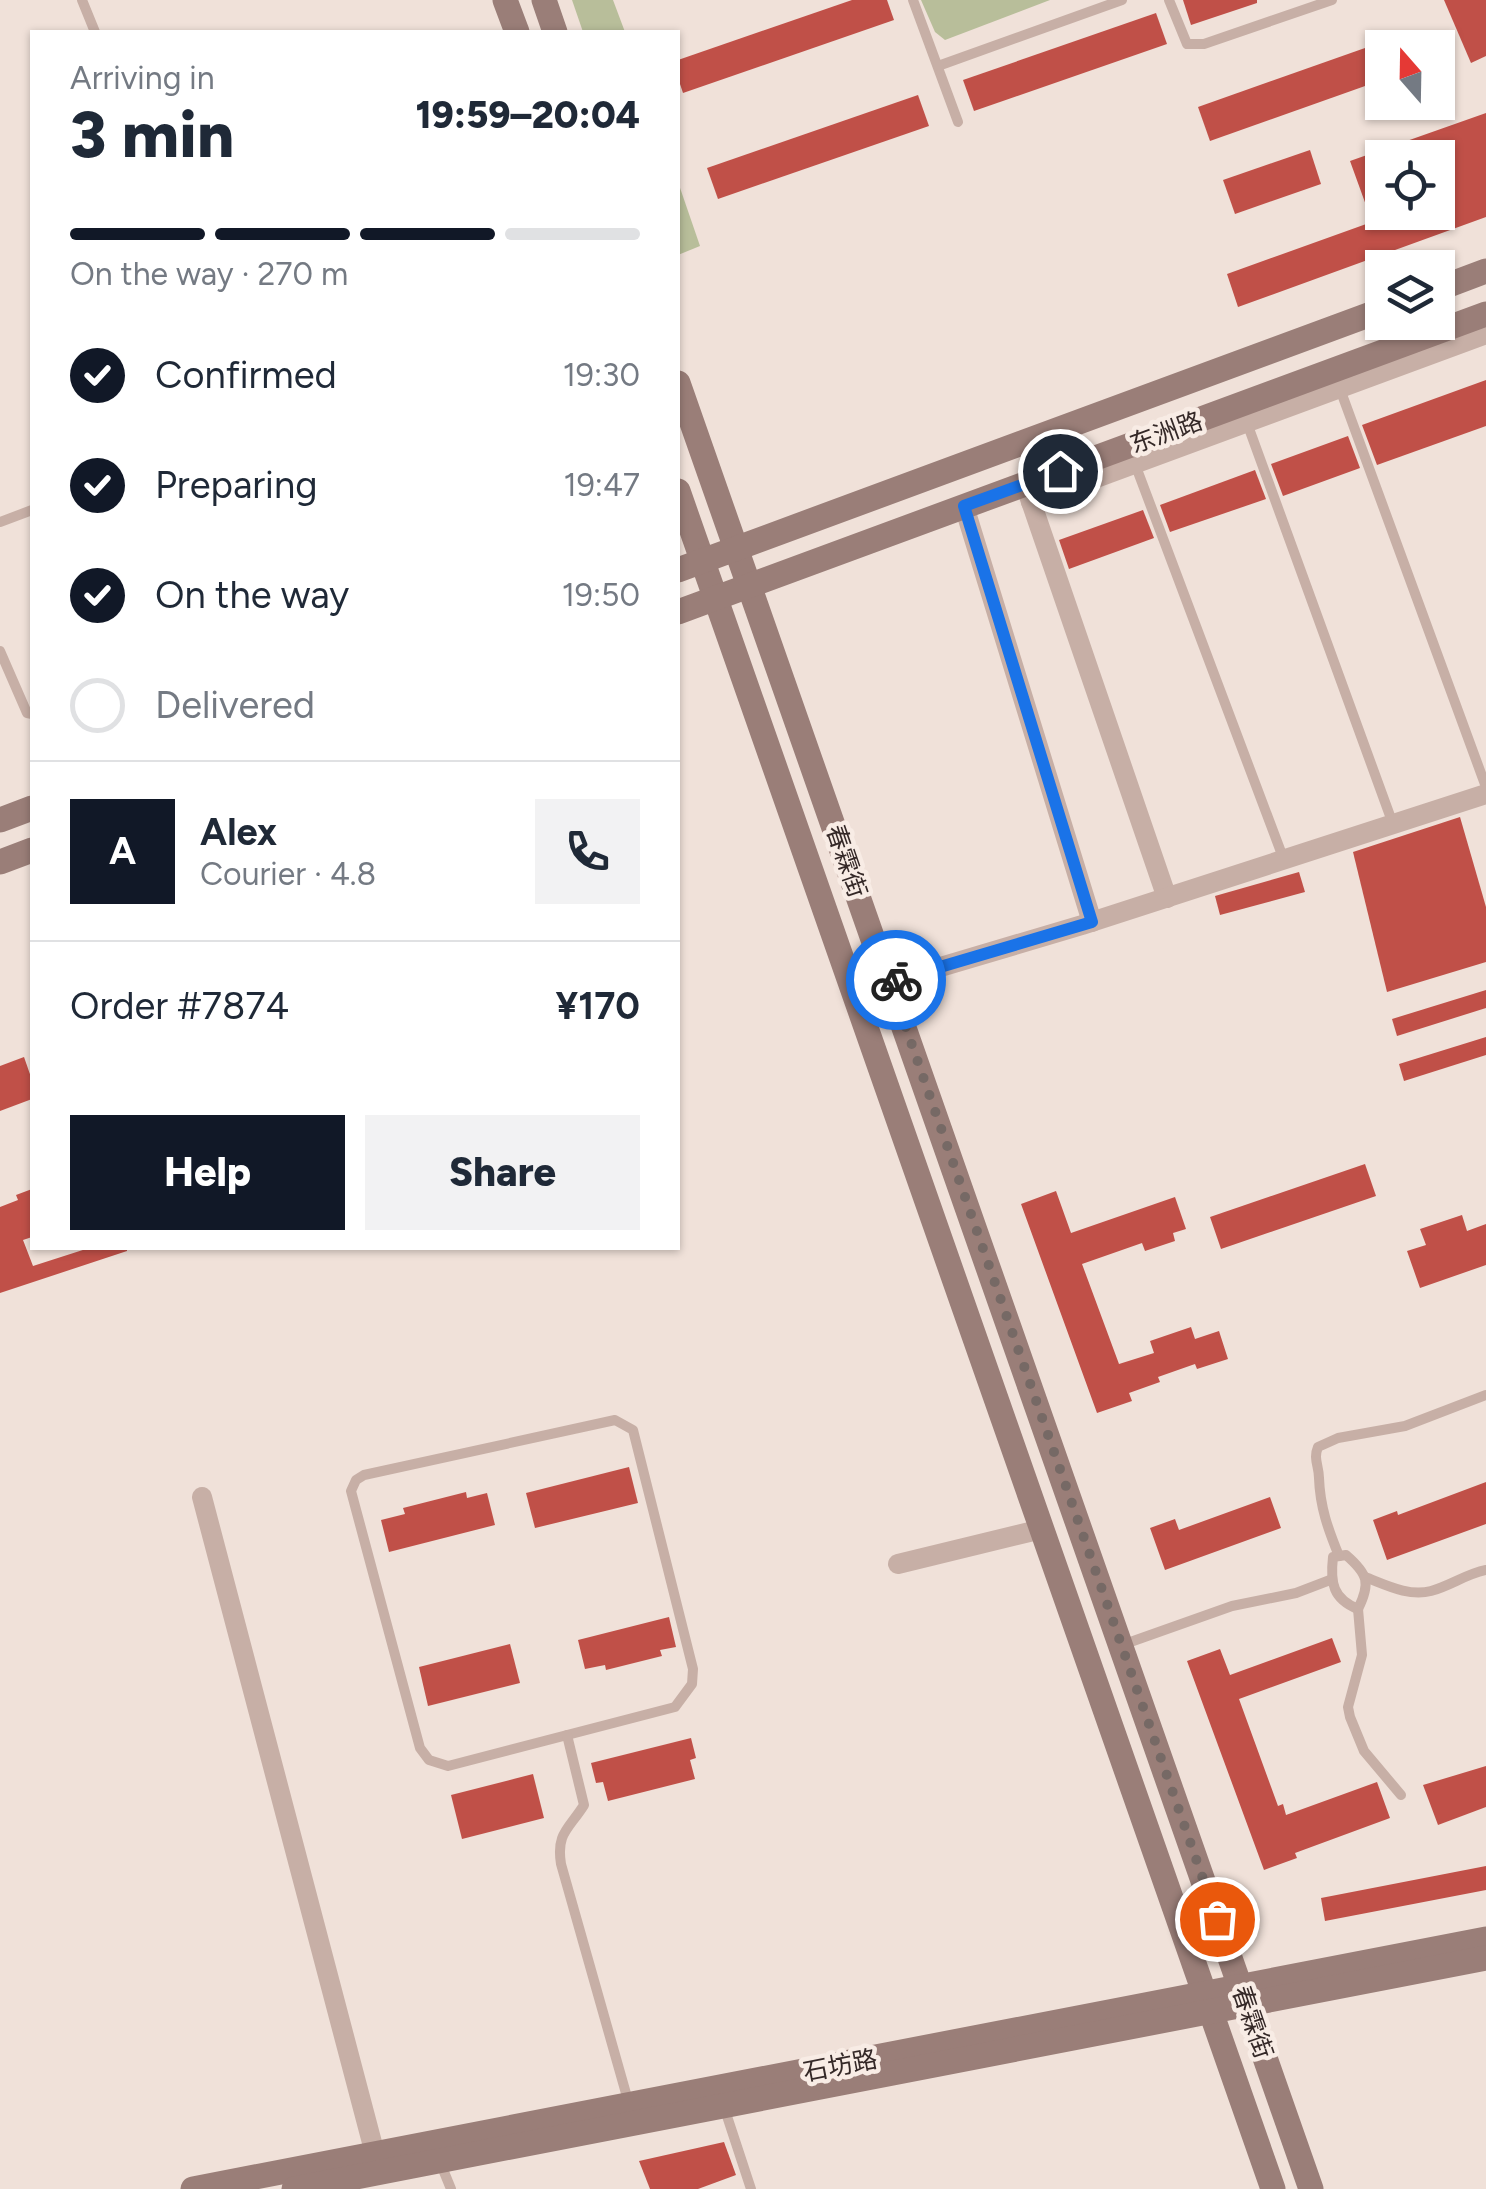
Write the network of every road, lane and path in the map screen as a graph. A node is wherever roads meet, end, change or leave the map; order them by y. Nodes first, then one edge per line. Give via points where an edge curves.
1 (82, 0) edge
2 (505, 0) edge
3 (544, 0) edge
4 (913, 0) edge
5 (1122, 0) edge
6 (1169, 0) edge
7 (1332, 0) edge
8 (94, 30) edge
9 (516, 30) edge
10 (554, 30) edge
11 (938, 66) junction
12 (958, 122) dead end
13 (1486, 271) edge
14 (1455, 283) edge
15 (1486, 314) edge
16 (1365, 316) edge
17 (1486, 334) edge
18 (1340, 388) junction
19 (680, 389) edge
20 (1246, 422) junction
21 (1135, 463) junction
22 (1028, 493) junction
23 (680, 497) edge
24 (964, 506) junction
25 (30, 511) edge
26 (0, 522) edge
27 (736, 548) junction
28 (702, 561) junction
29 (680, 569) edge
30 (750, 586) junction
31 (716, 598) junction
32 (680, 611) edge
33 (0, 651) edge
34 (30, 714) edge
35 (1486, 791) edge
36 (30, 809) edge
37 (0, 820) edge
38 (1393, 824) junction
39 (30, 851) edge
40 (1284, 860) junction
41 (0, 862) edge
42 (1167, 898) junction
43 (1092, 922) junction
44 (890, 982) junction
45 (1486, 1395) edge
46 (202, 1497) dead end
47 (1042, 1529) junction
48 (1339, 1556) junction
49 (898, 1564) dead end
50 (1486, 1570) edge
51 (1366, 1577) junction
52 (1330, 1580) junction
53 (1358, 1610) junction
54 (1121, 1645) junction
55 (567, 1735) junction
56 (1400, 1795) dead end
57 (1486, 1938) edge
58 (1486, 1958) edge
59 (1244, 1996) junction
60 (1208, 2004) junction
61 (629, 2105) junction
62 (723, 2106) junction
63 (374, 2154) junction
64 (440, 2161) junction
65 (309, 2188) edge
66 (193, 2189) edge
67 (451, 2189) edge
68 (751, 2189) edge
69 (1273, 2189) edge
70 (1311, 2189) edge

1 - 8 lane
2 - 9 street
3 - 10 street
4 - 11 lane
5 - 11 lane
6 - 7 lane via 1187,44
11 - 12 lane
13 - 14 street
15 - 22 street, 东洲路
16 - 27 street, 东洲路
17 - 18 street
18 - 20 street
18 - 35 lane
19 - 27 street, 春霖街
20 - 21 street
20 - 38 lane
21 - 22 street
21 - 40 lane
22 - 24 street, 东洲路
22 - 42 street
23 - 28 street, 春霖街
24 - 30 street, 东洲路
24 - 43 street
25 - 26 lane
27 - 28 street, 东洲路
27 - 30 street, 春霖街
28 - 29 street, 东洲路
28 - 31 street, 春霖街
30 - 31 street, 东洲路
30 - 44 street, 春霖街
31 - 32 street, 东洲路
31 - 47 street, 春霖街
33 - 34 lane
35 - 38 street
36 - 37 street
38 - 40 street
39 - 41 street
40 - 42 street
42 - 43 street
43 - 44 street
44 - 54 street, 春霖街
45 - 48 lane via 1404,1426 1318,1447 1322,1512
46 - 63 street
47 - 49 street
47 - 60 street, 春霖街
48 - 51 lane via 1346,1555
48 - 52 lane via 1333,1557
50 - 51 lane via 1416,1593
51 - 53 lane
52 - 53 lane via 1344,1603
52 - 54 lane
53 - 56 lane via 1362,1655 1350,1718 1364,1751
54 - 59 street, 春霖街
55 - 55 lane via 675,1707 692,1684 634,1430 614,1420 356,1480 351,1491 420,1748 429,1760 448,1766
55 - 61 lane via 584,1805 558,1845 560,1864
57 - 59 street, 石坊路
58 - 59 street, 石坊路
59 - 60 street, 石坊路
59 - 70 street, 春霖街
60 - 61 street, 石坊路
60 - 62 street, 石坊路
60 - 69 street, 春霖街
61 - 63 street, 石坊路
62 - 64 street, 石坊路
62 - 68 lane
63 - 66 street, 石坊路
64 - 65 street, 石坊路
64 - 67 lane

